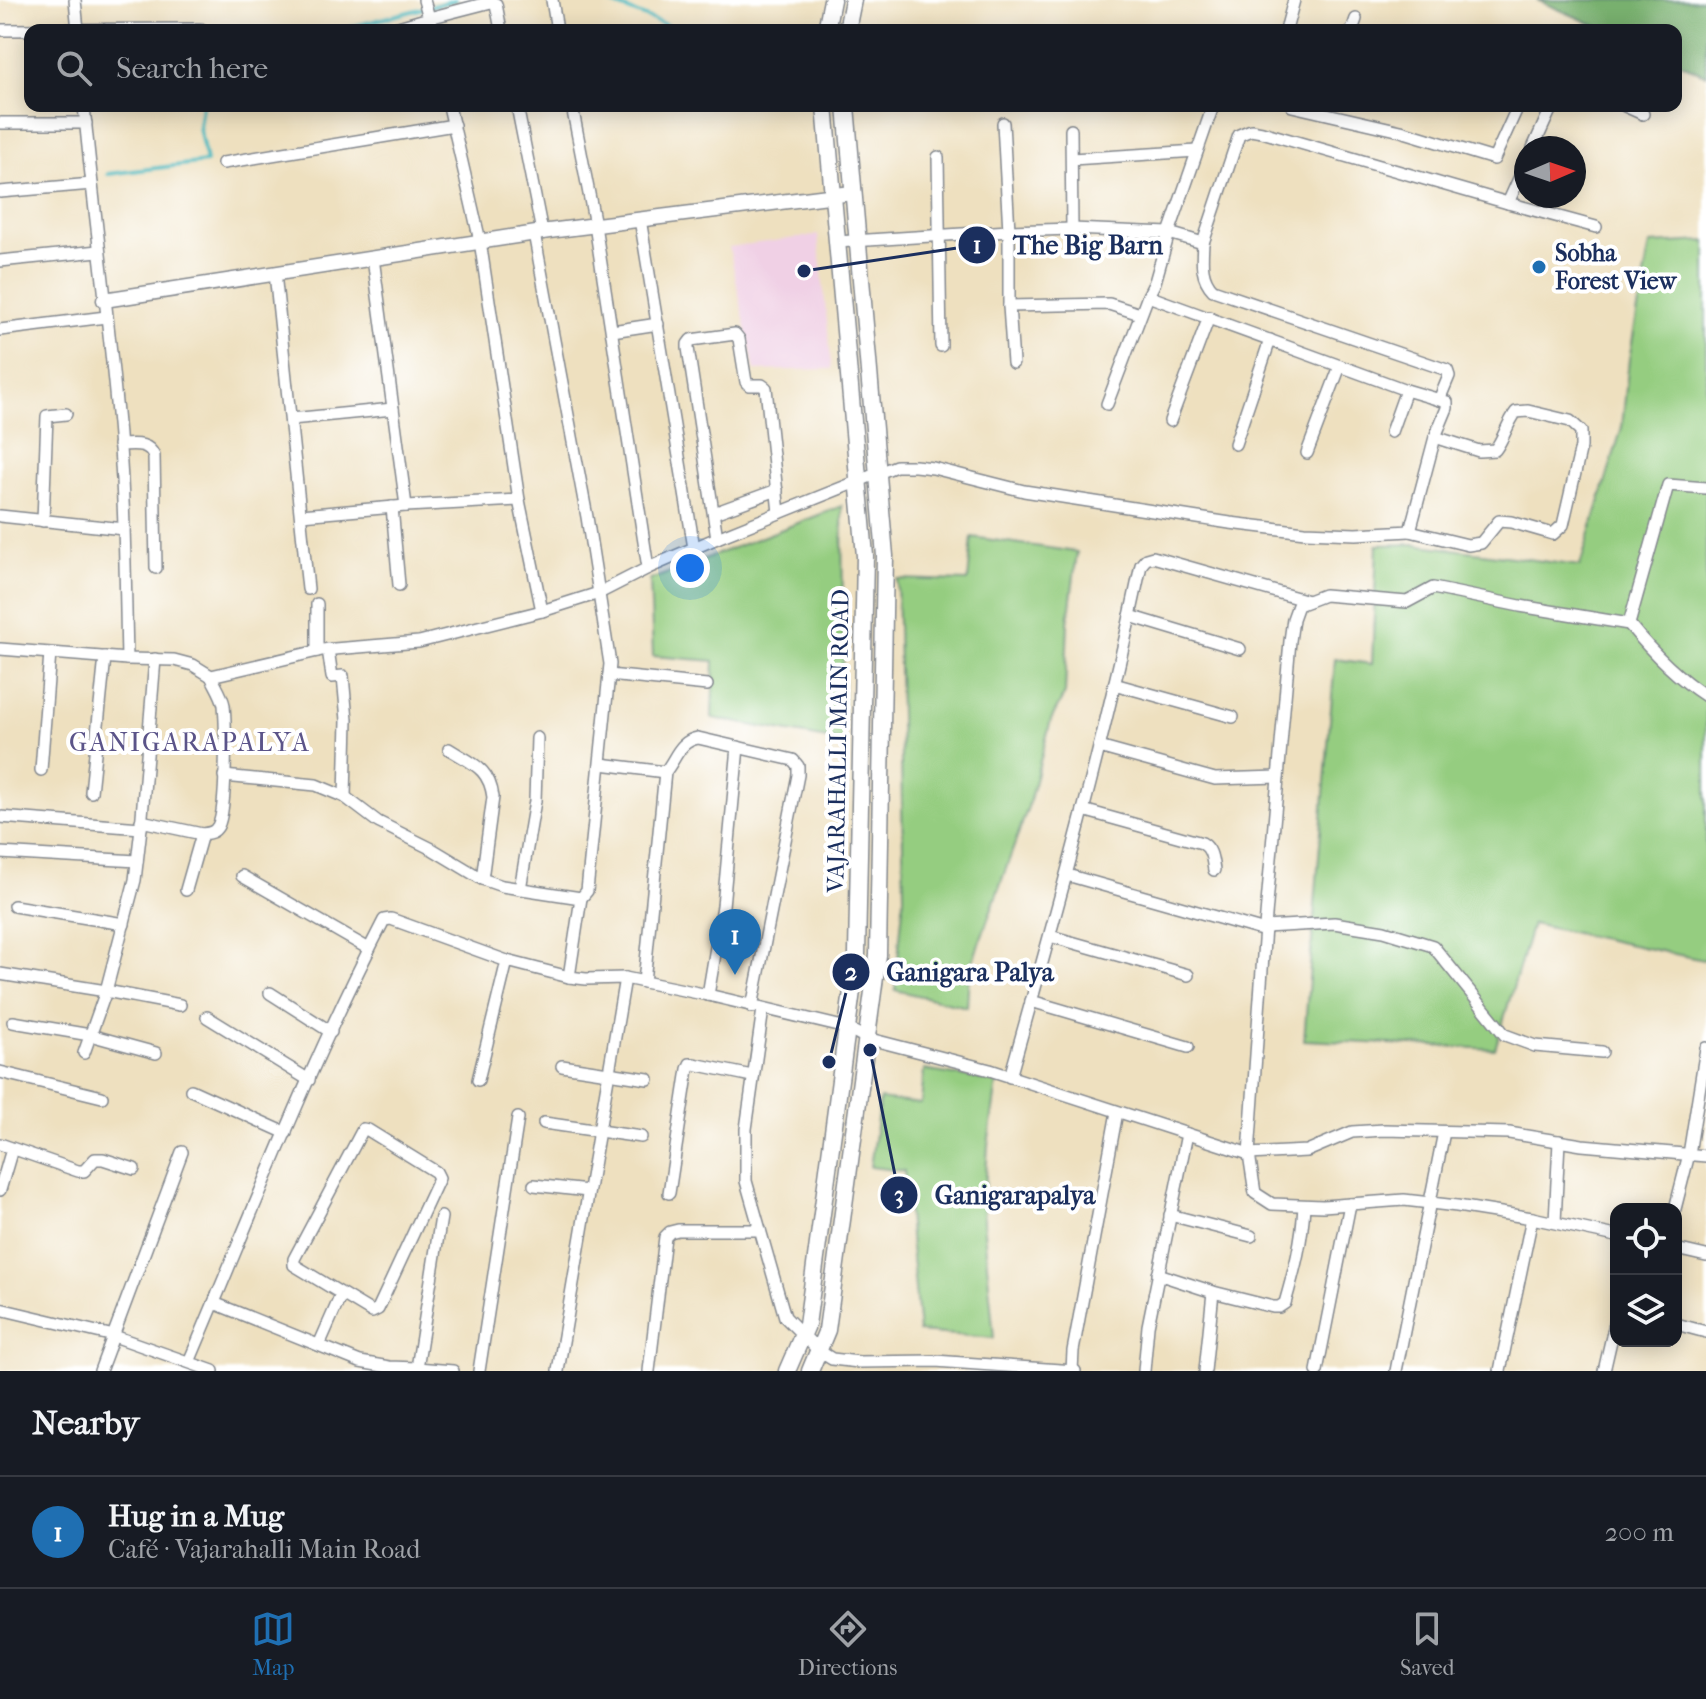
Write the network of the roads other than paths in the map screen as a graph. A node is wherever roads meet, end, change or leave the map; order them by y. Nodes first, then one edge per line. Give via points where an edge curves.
1 (75, 0) edge
2 (424, 0) edge
3 (552, 0) edge
4 (832, 0) edge
5 (853, 0) edge
6 (1294, 0) edge
7 (77, 24) edge
8 (430, 24) edge
9 (500, 24) edge
10 (556, 24) edge
11 (827, 24) edge
12 (848, 24) edge
13 (1288, 24) edge
14 (0, 30) edge
15 (24, 30) edge
16 (85, 112) edge
17 (451, 112) edge
18 (518, 112) edge
19 (573, 112) edge
20 (825, 112) edge
21 (846, 112) edge
22 (1211, 112) edge
23 (1332, 112) edge
24 (1515, 112) edge
25 (1549, 112) edge
26 (1638, 112) edge
27 (1643, 114) dead end
28 (0, 123) edge
29 (86, 123) junction
30 (1003, 123) dead end
31 (454, 125) junction
32 (1071, 130) dead end
33 (1538, 136) edge
34 (1197, 151) junction
35 (938, 157) dead end
36 (1072, 159) junction
37 (223, 163) dead end
38 (92, 184) junction
39 (1514, 190) edge
40 (0, 192) edge
41 (852, 193) junction
42 (832, 195) junction
43 (1508, 203) junction
44 (640, 219) junction
45 (595, 225) junction
46 (1596, 227) dead end
47 (1072, 229) junction
48 (1009, 231) junction
49 (538, 232) junction
50 (1169, 233) junction
51 (940, 235) junction
52 (857, 240) junction
53 (480, 241) junction
54 (837, 242) junction
55 (1203, 243) junction
56 (98, 251) junction
57 (373, 258) junction
58 (0, 261) edge
59 (275, 273) junction
60 (1148, 296) junction
61 (104, 300) junction
62 (1009, 306) junction
63 (1140, 314) junction
64 (106, 317) junction
65 (1209, 317) junction
66 (658, 324) junction
67 (0, 330) edge
68 (612, 331) junction
69 (1270, 340) junction
70 (941, 346) dead end
71 (1013, 363) dead end
72 (1340, 366) junction
73 (1406, 390) junction
74 (1439, 400) junction
75 (1107, 404) dead end
76 (393, 409) junction
77 (66, 414) dead end
78 (291, 419) junction
79 (1170, 421) dead end
80 (1391, 432) dead end
81 (1435, 437) junction
82 (1235, 444) dead end
83 (119, 445) junction
84 (1307, 453) dead end
85 (879, 472) junction
86 (859, 481) junction
87 (1706, 488) edge
88 (777, 490) junction
89 (519, 500) junction
90 (406, 506) junction
91 (392, 507) junction
92 (714, 513) junction
93 (779, 513) junction
94 (301, 515) junction
95 (0, 516) edge
96 (43, 521) junction
97 (124, 529) junction
98 (1410, 531) junction
99 (717, 538) junction
100 (694, 548) junction
101 (156, 568) dead end
102 (648, 568) junction
103 (399, 585) dead end
104 (308, 589) dead end
105 (599, 593) junction
106 (1308, 601) junction
107 (317, 604) dead end
108 (542, 611) junction
109 (1130, 616) junction
110 (1629, 624) junction
111 (0, 649) edge
112 (1240, 649) dead end
113 (322, 650) junction
114 (50, 653) junction
115 (105, 657) junction
116 (127, 659) junction
117 (155, 659) junction
118 (609, 675) junction
119 (211, 676) junction
120 (1114, 684) junction
121 (707, 685) dead end
122 (1706, 696) edge
123 (1233, 717) dead end
124 (537, 738) dead end
125 (738, 747) junction
126 (1099, 747) junction
127 (449, 749) dead end
128 (601, 764) junction
129 (41, 770) dead end
130 (665, 772) junction
131 (224, 776) junction
132 (1278, 777) junction
133 (91, 792) dead end
134 (345, 797) junction
135 (1083, 810) junction
136 (0, 817) edge
137 (141, 824) junction
138 (202, 834) junction
139 (0, 853) edge
140 (137, 861) junction
141 (1214, 870) dead end
142 (1067, 875) junction
143 (242, 876) dead end
144 (482, 879) junction
145 (520, 889) junction
146 (186, 890) dead end
147 (581, 898) junction
148 (14, 906) dead end
149 (124, 924) junction
150 (1265, 929) junction
151 (1050, 936) junction
152 (369, 949) junction
153 (507, 961) junction
154 (0, 974) edge
155 (1188, 975) dead end
156 (569, 977) junction
157 (625, 978) junction
158 (644, 982) junction
159 (106, 991) junction
160 (270, 993) dead end
161 (708, 995) junction
162 (1031, 1001) junction
163 (180, 1005) dead end
164 (757, 1008) junction
165 (207, 1017) dead end
166 (13, 1022) dead end
167 (847, 1028) junction
168 (331, 1032) junction
169 (90, 1035) junction
170 (866, 1038) junction
171 (1188, 1047) dead end
172 (1706, 1048) edge
173 (1602, 1052) dead end
174 (84, 1053) dead end
175 (156, 1053) dead end
176 (562, 1066) dead end
177 (0, 1072) edge
178 (609, 1074) junction
179 (752, 1076) junction
180 (1010, 1077) junction
181 (648, 1079) dead end
182 (309, 1080) junction
183 (478, 1080) dead end
184 (191, 1090) dead end
185 (102, 1097) dead end
186 (1117, 1112) junction
187 (518, 1118) dead end
188 (544, 1123) dead end
189 (599, 1130) junction
190 (1444, 1132) junction
191 (286, 1133) junction
192 (1187, 1134) junction
193 (641, 1137) dead end
194 (1559, 1141) junction
195 (0, 1144) edge
196 (12, 1149) junction
197 (182, 1152) dead end
198 (1249, 1154) junction
199 (1689, 1154) junction
200 (1706, 1156) edge
201 (134, 1169) dead end
202 (534, 1185) dead end
203 (0, 1190) edge
204 (588, 1191) junction
205 (669, 1193) dead end
206 (1428, 1203) junction
207 (1677, 1203) edge
208 (1350, 1204) junction
209 (1304, 1206) junction
210 (1170, 1215) junction
211 (441, 1217) dead end
212 (1532, 1218) junction
213 (1555, 1222) junction
214 (760, 1230) junction
215 (1610, 1235) edge
216 (1251, 1236) dead end
217 (1682, 1250) edge
218 (1706, 1256) edge
219 (1158, 1274) junction
220 (1213, 1292) junction
221 (341, 1295) junction
222 (214, 1303) junction
223 (0, 1309) edge
224 (1682, 1326) edge
225 (1706, 1332) edge
226 (803, 1335) junction
227 (114, 1336) junction
228 (319, 1345) junction
229 (1610, 1345) edge
230 (819, 1351) junction
231 (189, 1362) junction
232 (859, 1366) edge
233 (417, 1368) junction
234 (100, 1371) edge
235 (213, 1371) edge
236 (453, 1371) edge
237 (479, 1371) edge
238 (558, 1371) edge
239 (649, 1371) edge
240 (787, 1371) edge
241 (810, 1371) edge
242 (1073, 1371) edge
243 (1144, 1371) edge
244 (1205, 1371) edge
245 (1317, 1371) edge
246 (1396, 1371) edge
247 (1500, 1371) edge
248 (1604, 1371) edge

1 - 7 street
2 - 8 street
3 - 10 street
4 - 11 main road
5 - 12 main road
6 - 13 street
8 - 9 street via 491,2
14 - 15 street
16 - 29 street
17 - 31 street
18 - 49 street
19 - 45 street
20 - 42 main road, VAJARAHALLI MAIN ROAD
21 - 41 main road, VAJARAHALLI MAIN ROAD
22 - 34 street
23 - 24 street via 1494,159
25 - 33 street
26 - 27 street
28 - 29 street
29 - 38 street
30 - 48 street
31 - 37 street
31 - 53 street
32 - 36 street
34 - 36 street
34 - 50 street
35 - 51 street
36 - 47 street
38 - 40 street
38 - 56 street
39 - 43 street
41 - 42 street
41 - 52 main road, VAJARAHALLI MAIN ROAD
42 - 44 street
42 - 54 main road, VAJARAHALLI MAIN ROAD
43 - 46 street
43 - 55 street via 1251,130 1239,135
44 - 45 street
44 - 66 street
45 - 49 street
45 - 68 street
47 - 48 street
47 - 50 street
48 - 51 street
48 - 62 street
49 - 53 street
49 - 105 street
50 - 55 street
50 - 60 street
51 - 52 street
51 - 70 street
52 - 54 street
52 - 85 main road, VAJARAHALLI MAIN ROAD
53 - 57 street
53 - 89 street
54 - 86 main road, VAJARAHALLI MAIN ROAD
55 - 74 street via 1203,275 1213,290 1447,370
56 - 58 street
56 - 61 street
57 - 59 street
57 - 76 street
59 - 61 street
59 - 78 street
60 - 63 street
60 - 65 street
61 - 64 street
62 - 63 street via 1109,304
62 - 71 street
63 - 75 street
64 - 67 street
64 - 83 street
65 - 69 street
65 - 79 street
66 - 68 street
66 - 100 street
68 - 102 street
69 - 72 street
69 - 82 street
72 - 73 street
72 - 84 street
73 - 74 street
73 - 80 street
74 - 81 street via 1447,402 1447,408
76 - 78 street
76 - 90 street
77 - 96 street via 47,416
78 - 94 street
81 - 98 street
81 - 98 street via 1479,451 1495,450 1516,412 1528,411 1570,421 1581,431 1581,447 1563,525 1553,534 1499,521 1481,543 1468,545
83 - 97 street
83 - 101 street via 152,449
85 - 86 street
85 - 98 street via 896,466 933,468 1024,491 1260,527 1356,534
85 - 170 main road, VAJARAHALLI MAIN ROAD via 885,556 880,895
86 - 93 street
86 - 167 main road, VAJARAHALLI MAIN ROAD via 865,556 860,879
87 - 110 street via 1668,485
88 - 92 street
88 - 92 street via 766,388 746,382 738,336 691,340 688,348
88 - 93 street
89 - 90 street
89 - 108 street
90 - 91 street
91 - 94 street
91 - 103 street
92 - 99 street
93 - 99 street
94 - 104 street
95 - 96 street
96 - 97 street
97 - 116 street
99 - 100 street
100 - 102 street
102 - 105 street
105 - 108 street
105 - 118 street
106 - 109 street via 1153,557 1141,565
106 - 110 street via 1324,595 1407,602 1433,588
106 - 132 street via 1298,605 1293,619
107 - 113 street
108 - 113 street via 419,642
109 - 112 street
109 - 120 street
110 - 122 street via 1685,683
111 - 114 street
113 - 119 street
113 - 134 street via 332,677 343,676
114 - 115 street
114 - 129 street
115 - 116 street
115 - 133 street
116 - 117 street
117 - 119 street via 193,665
117 - 137 street
118 - 121 street
118 - 128 street
119 - 131 street via 223,702
120 - 123 street
120 - 126 street
124 - 145 street via 535,801
125 - 130 street via 688,740
125 - 161 street via 723,906
125 - 164 street via 793,760 798,766
126 - 132 street via 1215,779
126 - 135 street
127 - 144 street via 487,774 491,784
128 - 130 street
128 - 147 street via 587,891
130 - 158 street
131 - 134 street via 316,785
131 - 138 street via 217,828
132 - 150 street
134 - 144 street via 378,822
135 - 141 street via 1202,843 1211,852
135 - 142 street
136 - 137 street
137 - 138 street
137 - 140 street
138 - 146 street
139 - 140 street
140 - 149 street
142 - 150 street
142 - 151 street
143 - 152 street
144 - 145 street
145 - 147 street
147 - 156 street
148 - 149 street
149 - 159 street
150 - 173 street via 1334,923 1433,946 1505,1035 1535,1046
150 - 198 street
151 - 155 street
151 - 162 street
152 - 153 street via 384,920 391,919
152 - 168 street
153 - 156 street
153 - 183 street
154 - 159 street
156 - 157 street
157 - 158 street
157 - 178 street
158 - 161 street
159 - 163 street
159 - 169 street
160 - 168 street
161 - 164 street
162 - 171 street
162 - 180 street
164 - 167 street
164 - 179 street
165 - 182 street
166 - 169 street
167 - 170 street
167 - 226 main road, VAJARAHALLI MAIN ROAD
168 - 182 street
169 - 174 street
169 - 175 street
170 - 180 street
170 - 230 main road, VAJARAHALLI MAIN ROAD via 827,1330
172 - 199 street
176 - 178 street
177 - 185 street
178 - 181 street
178 - 189 street
179 - 205 street via 690,1064
179 - 214 street via 744,1162
180 - 186 street
182 - 191 street
184 - 191 street
186 - 192 street
186 - 242 street
187 - 237 street
188 - 189 street
189 - 193 street
189 - 204 street
190 - 194 street via 1509,1133
190 - 198 street via 1352,1132 1307,1151
190 - 206 street
191 - 222 street
192 - 198 street
192 - 210 street
194 - 199 street
194 - 213 street
195 - 196 street
196 - 201 street via 78,1171 95,1159
196 - 203 street
197 - 227 street
198 - 209 street via 1255,1193 1272,1204
199 - 200 street
199 - 207 street
202 - 204 street
204 - 238 street
206 - 208 street
206 - 212 street
206 - 246 street
208 - 209 street
208 - 245 street
209 - 220 street via 1298,1259 1285,1303 1273,1307
210 - 216 street
210 - 219 street
211 - 233 street
212 - 213 street
212 - 247 street
213 - 215 street
214 - 226 street via 785,1317
214 - 239 street via 678,1230 665,1237
217 - 218 street
219 - 220 street
219 - 243 street
220 - 244 street
221 - 221 street via 376,1312 439,1178 365,1129 293,1261
221 - 228 street
222 - 228 street
222 - 231 street
223 - 227 street
224 - 225 street
226 - 230 street
226 - 240 main road, VAJARAHALLI MAIN ROAD
227 - 231 street
227 - 234 street
228 - 233 street via 360,1362
229 - 248 street
230 - 232 street
230 - 241 main road, VAJARAHALLI MAIN ROAD
231 - 235 street
232 - 242 street via 935,1361
233 - 236 street

